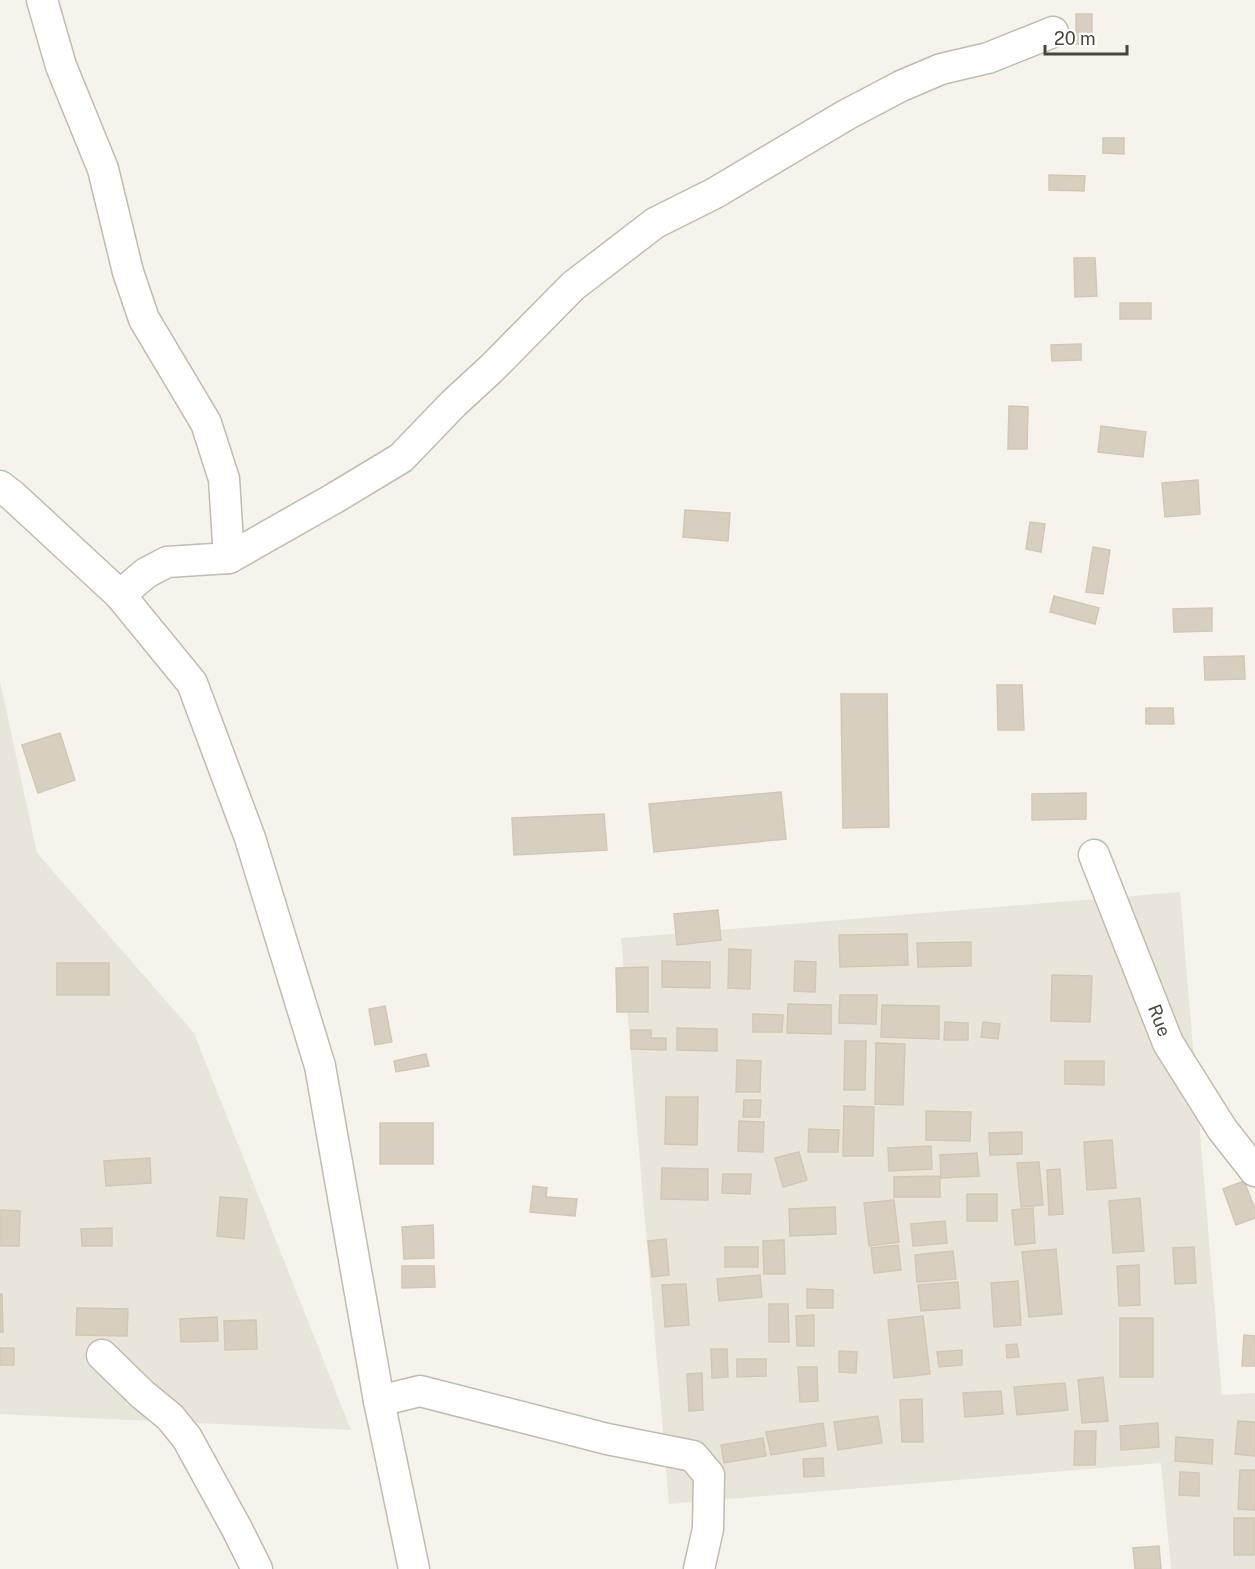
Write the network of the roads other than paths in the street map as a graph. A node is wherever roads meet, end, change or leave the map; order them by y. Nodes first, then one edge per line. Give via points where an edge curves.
1 (42, 0) edge
2 (1053, 32) dead end
3 (0, 486) edge
4 (230, 558) junction
5 (120, 595) junction
6 (1094, 855) dead end
7 (1255, 1171) edge
8 (102, 1355) dead end
9 (379, 1401) junction
10 (257, 1569) edge
11 (414, 1569) edge
12 (699, 1569) edge

1 - 4 street via 61,66 103,169 144,320 206,423 224,479
2 - 4 street via 901,86 655,223 573,286 401,458
3 - 5 street
4 - 5 street via 167,562 146,573
5 - 9 street via 192,683 250,838 320,1065
6 - 7 street, Rue via 1168,1043 1222,1129
8 - 10 street via 187,1438
9 - 11 street
9 - 12 street via 420,1391 607,1439 693,1456 709,1475 708,1529

